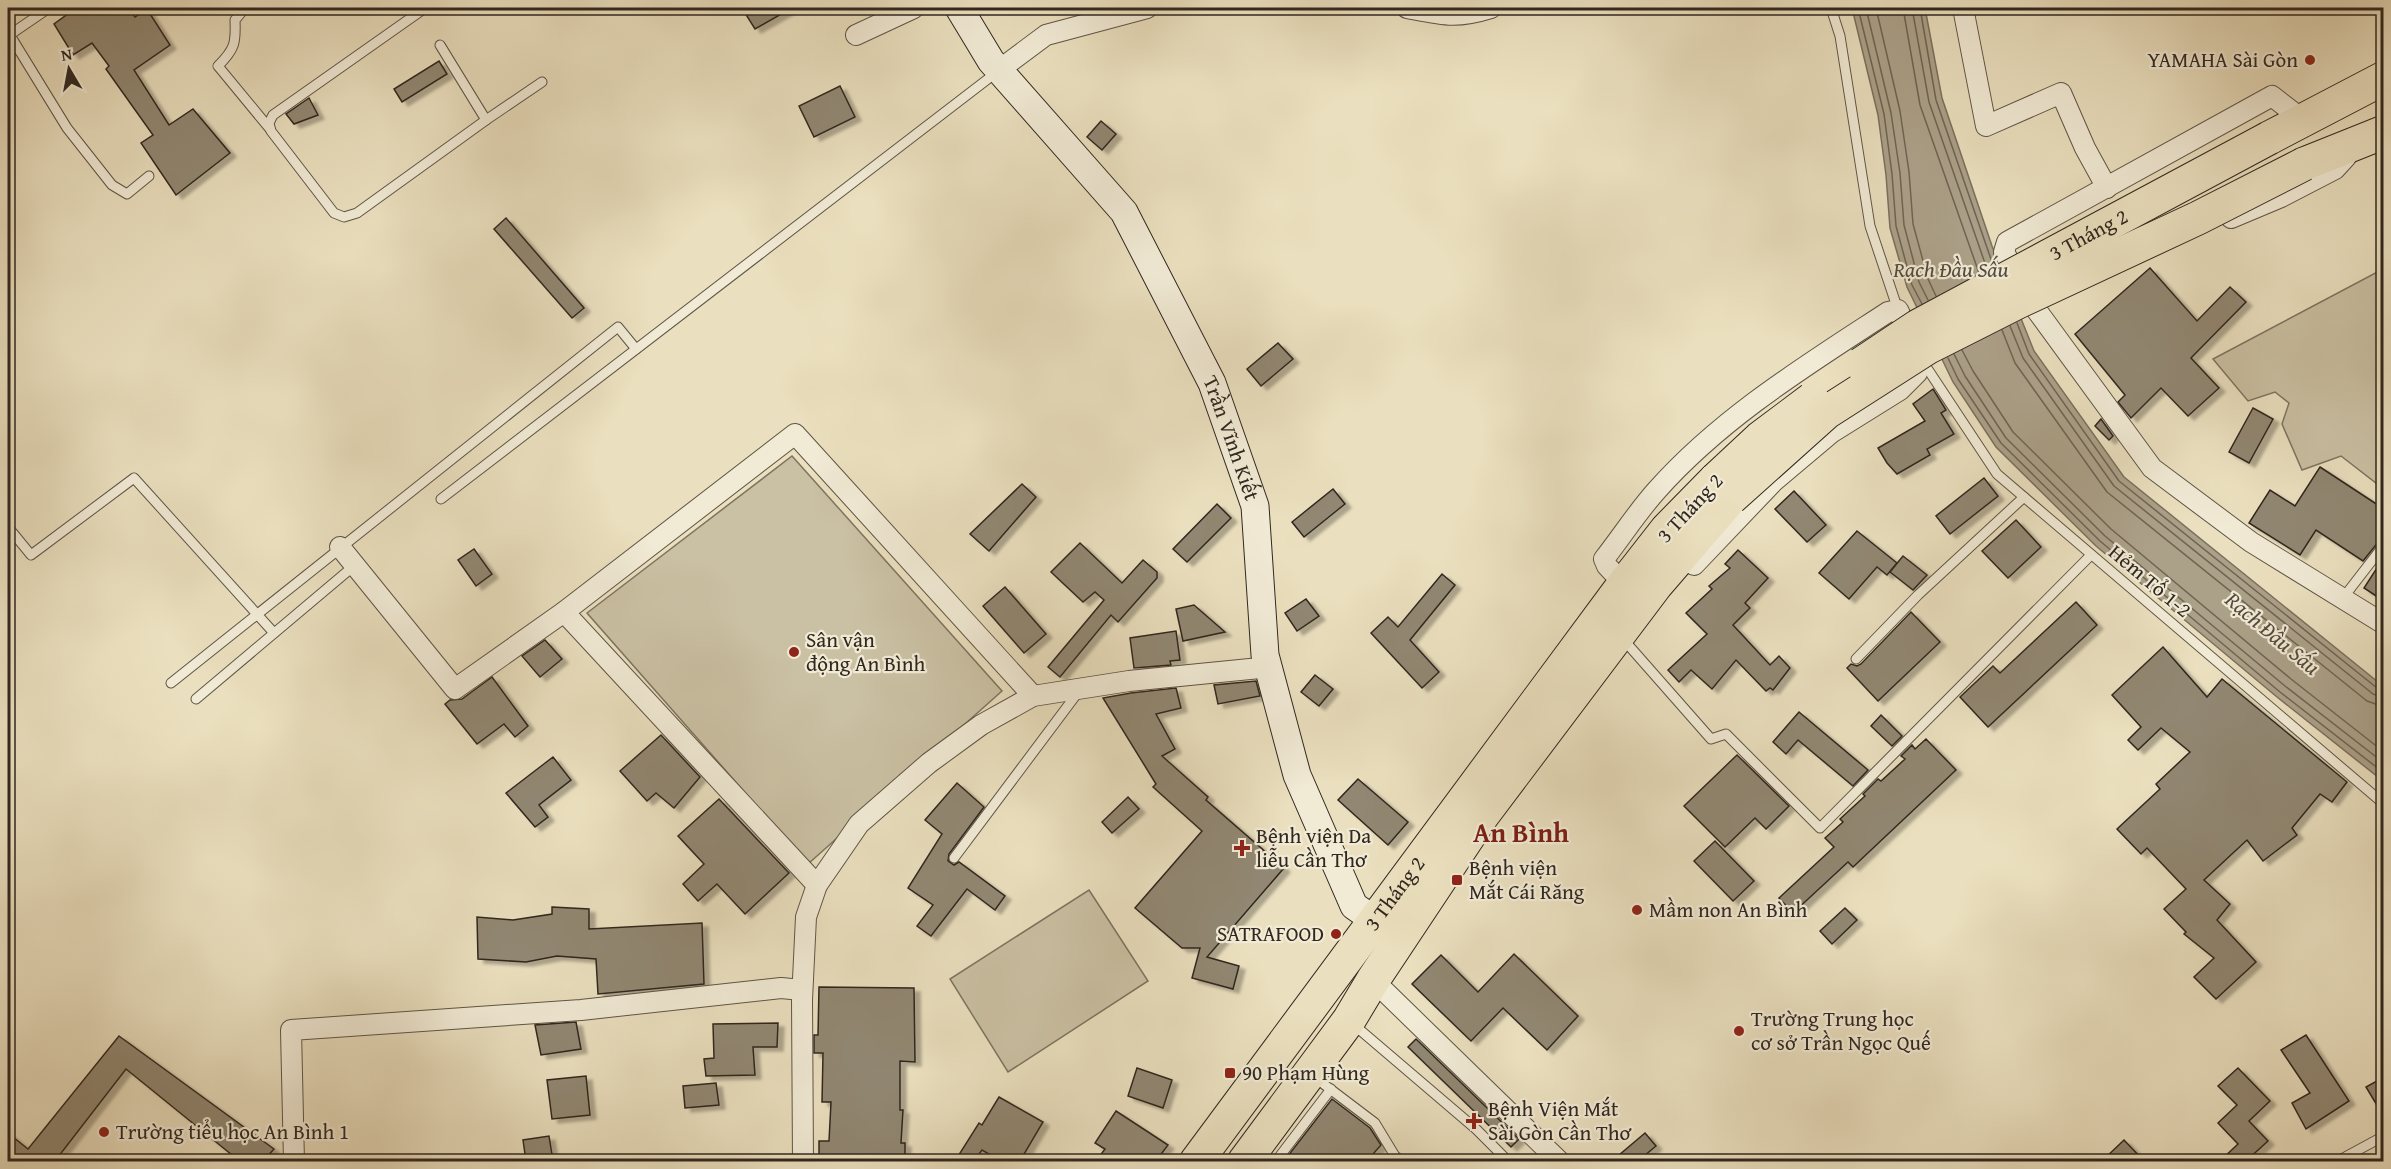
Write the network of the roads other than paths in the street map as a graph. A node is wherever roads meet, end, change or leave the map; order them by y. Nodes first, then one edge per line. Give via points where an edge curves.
1 (49, 8) edge
2 (245, 8) edge
3 (425, 8) edge
4 (914, 8) edge
5 (959, 8) edge
6 (1147, 8) edge
7 (1407, 8) edge
8 (1491, 8) edge
9 (1831, 8) edge
10 (1964, 8) edge
11 (8, 34) edge
12 (856, 35) dead end
13 (440, 45) dead end
14 (999, 70) junction
15 (2384, 78) edge
16 (542, 82) dead end
17 (486, 120) junction
18 (2302, 120) junction
19 (271, 131) junction
20 (2384, 132) edge
21 (2348, 145) junction
22 (149, 176) dead end
23 (2107, 188) junction
24 (2035, 308) junction
25 (1898, 310) junction
26 (636, 349) junction
27 (1922, 361) junction
28 (1723, 489) junction
29 (2024, 497) junction
30 (441, 499) dead end
31 (8, 527) edge
32 (2384, 545) edge
33 (340, 547) junction
34 (2091, 555) junction
35 (355, 565) junction
36 (1640, 585) junction
37 (2343, 598) junction
38 (564, 612) junction
39 (256, 614) junction
40 (2384, 624) edge
41 (274, 633) junction
42 (1619, 635) junction
43 (1856, 659) dead end
44 (1270, 667) junction
45 (171, 682) dead end
46 (1080, 689) junction
47 (1033, 696) junction
48 (196, 699) dead end
49 (2384, 804) edge
50 (954, 858) dead end
51 (818, 885) junction
52 (1376, 921) junction
53 (1372, 980) junction
54 (802, 990) junction
55 (1349, 1020) junction
56 (1320, 1081) junction
57 (2384, 1136) edge
58 (1264, 1156) edge
59 (294, 1161) edge
60 (803, 1161) edge
61 (1196, 1161) edge
62 (1403, 1161) edge
63 (1509, 1161) edge
64 (1560, 1161) edge
65 (2336, 1161) edge

1 - 11 lane
2 - 19 lane via 235,20 236,41 219,66
3 - 19 lane via 273,115
4 - 12 street
5 - 14 street, Trần Vĩnh Kiết
6 - 14 street via 1046,35
7 - 8 street via 1451,16
9 - 25 lane via 1840,36 1870,226
10 - 23 street via 1986,126 2061,93
11 - 22 lane via 67,128 112,185 127,194
13 - 17 lane
14 - 26 lane
14 - 44 street, Trần Vĩnh Kiết via 1124,212 1212,383 1255,506 1265,655
15 - 18 highway, 3 Tháng 2
16 - 17 lane
17 - 19 lane via 357,213 344,217 334,213
18 - 23 street via 2272,96
18 - 28 highway, 3 Tháng 2, bridge via 1918,326 1760,438
20 - 21 highway, 3 Tháng 2
21 - 24 street via 2346,157 2335,169 2128,261
21 - 28 highway, 3 Tháng 2, bridge via 1927,348 1827,412
23 - 24 street via 2007,242 2004,252
24 - 37 street via 2152,468 2251,542
25 - 27 street
25 - 36 street via 1888,312 1795,373 1715,434 1657,490 1604,559 1607,566
26 - 30 lane
26 - 33 lane via 618,327
27 - 29 lane, Hẻm Tổ 1-2 via 1997,474
27 - 36 street via 1917,373 1900,390 1831,433 1774,481 1675,585 1668,589
28 - 36 highway, 3 Tháng 2
29 - 34 lane, Hẻm Tổ 1-2
29 - 43 lane via 1918,595
31 - 39 lane via 31,555 134,478
32 - 37 lane
33 - 35 street
33 - 39 lane
34 - 42 lane via 1820,828 1726,734 1711,739
34 - 49 lane, Hẻm Tổ 1-2
35 - 38 street via 455,690
35 - 41 lane
36 - 42 highway, 3 Tháng 2
36 - 52 highway, 3 Tháng 2
37 - 40 street
38 - 47 street via 795,434
38 - 51 street
39 - 41 lane
39 - 45 lane
41 - 48 lane
42 - 53 highway, 3 Tháng 2 via 1482,816
44 - 46 street
44 - 52 street, Trần Vĩnh Kiết via 1297,776 1354,906
46 - 47 street
46 - 50 lane
47 - 51 street via 981,726 929,764 859,824
51 - 54 street via 806,917
52 - 61 highway, 3 Tháng 2
53 - 55 highway, 3 Tháng 2
53 - 64 street
54 - 59 street via 781,988 580,1010 291,1030
54 - 60 street
55 - 56 highway, 3 Tháng 2
55 - 63 lane
56 - 58 highway, 3 Tháng 2
56 - 62 lane via 1375,1123 1395,1156
57 - 65 lane

